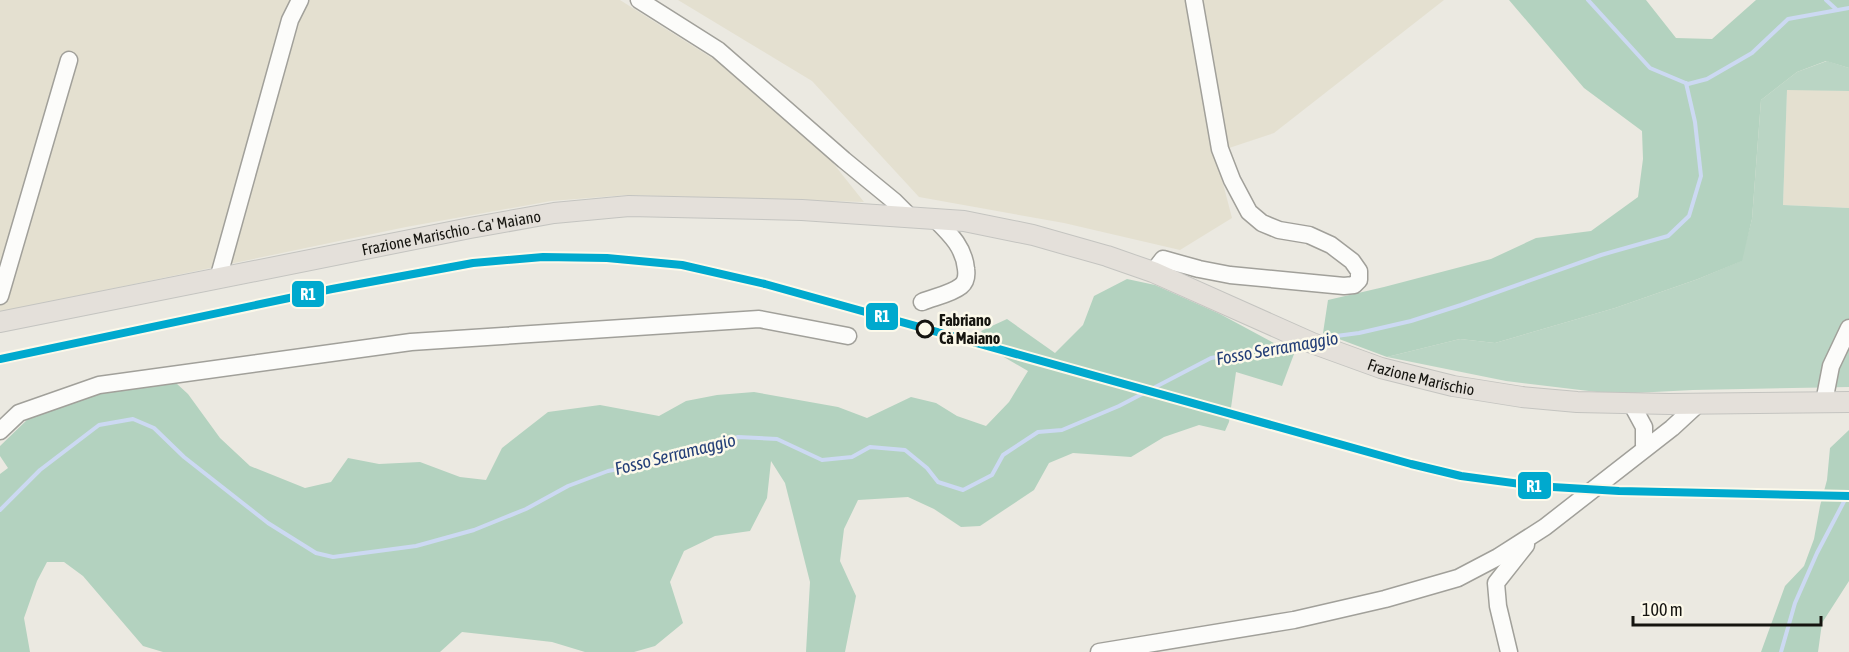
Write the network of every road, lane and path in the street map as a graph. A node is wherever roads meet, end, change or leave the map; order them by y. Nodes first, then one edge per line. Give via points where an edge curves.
1 (300, 0) edge
2 (639, 0) edge
3 (1194, 0) edge
4 (69, 60) dead end
5 (910, 217) junction
6 (935, 219) junction
7 (1153, 272) junction
8 (218, 279) junction
9 (0, 296) edge
10 (922, 302) dead end
11 (0, 322) edge
12 (1849, 328) edge
13 (848, 336) dead end
14 (1824, 402) junction
15 (1849, 402) edge
16 (1631, 403) junction
17 (1670, 404) junction
18 (1698, 404) junction
19 (0, 431) edge
20 (1642, 449) junction
21 (1534, 535) junction
22 (1099, 652) edge
23 (1509, 652) edge

1 - 8 street via 290,20
2 - 5 street via 718,50
3 - 7 street via 1220,149 1249,212 1262,224 1332,245 1352,261 1359,271 1359,280 1344,286 1230,275 1163,259
4 - 9 street
5 - 6 main road, Frazione Marischio
5 - 8 main road, Frazione Marischio - Ca' Maiano via 629,206 470,228
6 - 7 main road, Frazione Marischio via 1033,235
6 - 10 street via 961,250 967,274 959,288
7 - 16 main road, Frazione Marischio via 1312,343 1421,379 1492,393
8 - 11 main road, Frazione Marischio - Ca' Maiano
12 - 14 street via 1831,366
13 - 19 street via 759,319 411,342 99,385 19,412
14 - 15 main road, Frazione Marischio
14 - 18 main road, Frazione Marischio
16 - 17 main road, Frazione Marischio
16 - 20 street via 1644,427
17 - 18 main road, Frazione Marischio
17 - 20 street via 1660,428
18 - 20 street
20 - 21 street
21 - 22 street via 1458,578 1385,599 1294,620
21 - 23 street via 1496,583

